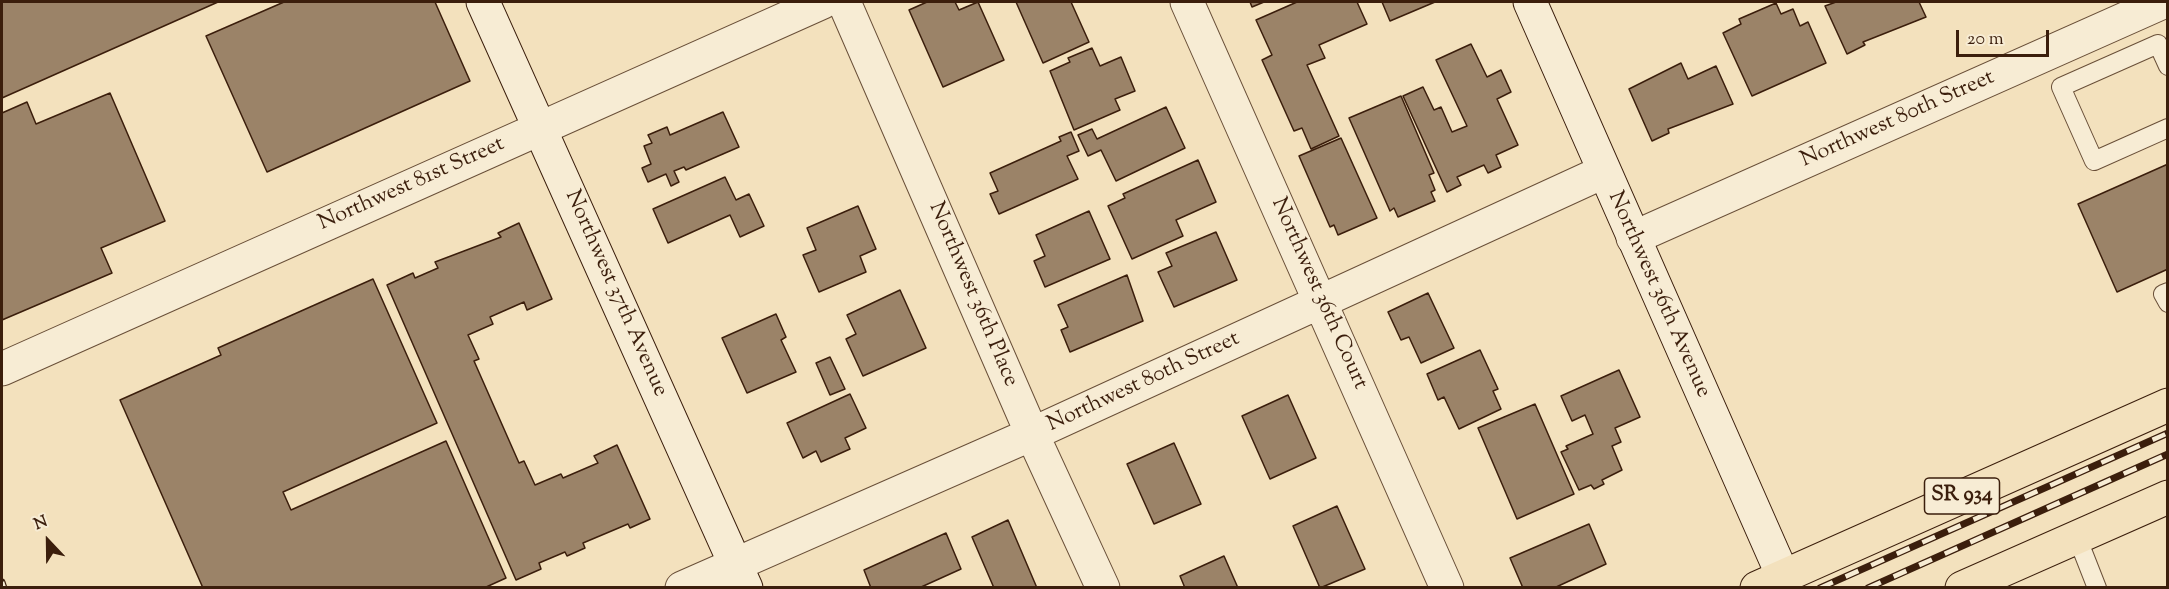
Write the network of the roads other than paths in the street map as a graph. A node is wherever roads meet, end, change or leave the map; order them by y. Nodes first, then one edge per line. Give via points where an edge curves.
1 (483, 2) edge
2 (823, 2) edge
3 (844, 2) edge
4 (1187, 2) edge
5 (1530, 2) edge
6 (2163, 2) edge
7 (2168, 66) edge
8 (540, 127) junction
9 (2168, 128) edge
10 (1603, 172) junction
11 (1633, 238) junction
12 (2168, 292) edge
13 (1322, 301) junction
14 (2168, 303) edge
15 (2, 369) edge
16 (2168, 405) edge
17 (1032, 434) junction
18 (2168, 497) edge
19 (2077, 537) junction
20 (741, 575) edge
21 (1776, 584) edge
22 (682, 588) edge
23 (1102, 588) edge
24 (1448, 588) edge
25 (1962, 588) edge
26 (2097, 588) edge

1 - 8 street, Northwest 37th Avenue
2 - 8 street, Northwest 81st Street
3 - 17 street, Northwest 36th Place
4 - 13 street, Northwest 36th Court
5 - 10 street, Northwest 36th Avenue
6 - 11 street, Northwest 80th Street
7 - 9 lane via 2158,44 2061,87 2094,160
8 - 15 street, Northwest 81st Street
8 - 20 street, Northwest 37th Avenue
10 - 11 street, Northwest 36th Avenue
10 - 13 street, Northwest 80th Street
11 - 21 street, Northwest 36th Avenue
12 - 14 lane via 2163,294
13 - 17 street, Northwest 80th Street
13 - 24 street, Northwest 36th Court
16 - 21 main road, SR 934
17 - 20 street, Northwest 80th Street
17 - 23 street, Northwest 36th Place
18 - 19 main road
19 - 25 main road
19 - 26 lane
20 - 22 street, Northwest 80th Street

